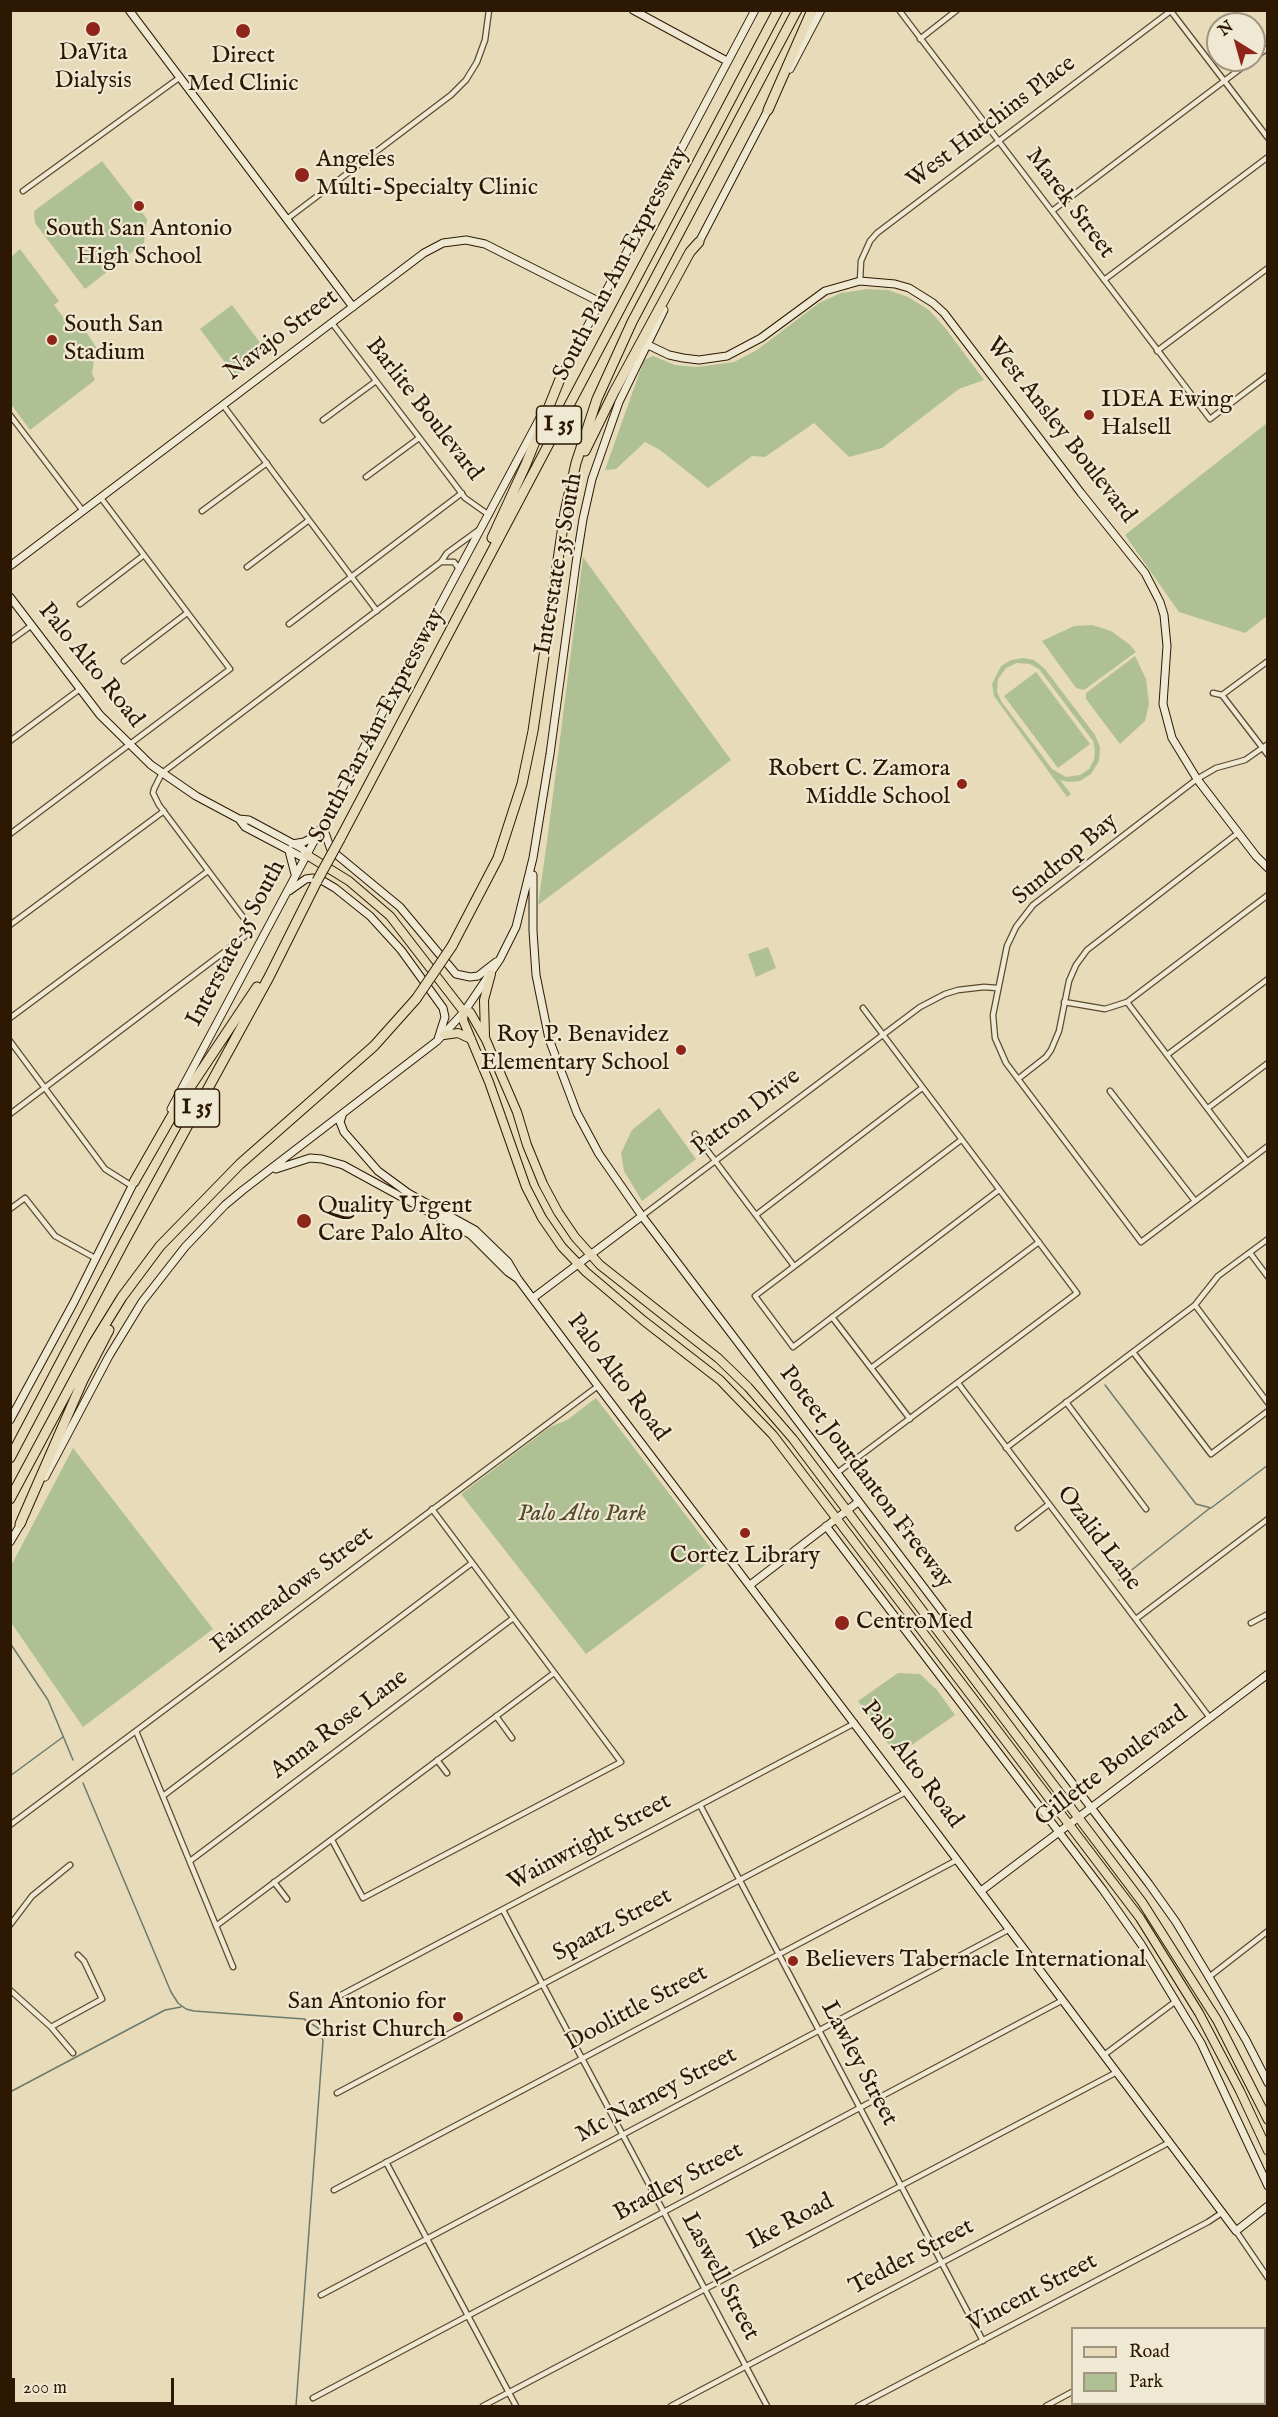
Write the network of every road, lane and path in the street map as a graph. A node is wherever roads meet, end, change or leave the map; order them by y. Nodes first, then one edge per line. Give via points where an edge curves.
1 (129, 10) edge
2 (489, 10) edge
3 (633, 10) edge
4 (755, 10) edge
5 (778, 10) edge
6 (797, 10) edge
7 (812, 10) edge
8 (821, 10) edge
9 (898, 10) edge
10 (957, 10) edge
11 (1171, 11) edge
12 (920, 39) junction
13 (727, 61) junction
14 (1236, 72) edge
15 (179, 78) junction
16 (1224, 81) junction
17 (768, 110) junction
18 (1268, 138) edge
19 (998, 141) junction
20 (1268, 157) edge
21 (23, 191) dead end
22 (1052, 211) junction
23 (287, 219) junction
24 (699, 243) junction
25 (1268, 268) edge
26 (1104, 280) junction
27 (860, 281) junction
28 (600, 302) junction
29 (354, 307) junction
30 (332, 323) junction
31 (646, 344) junction
32 (1158, 351) junction
33 (562, 374) junction
34 (1268, 375) edge
35 (376, 381) junction
36 (223, 405) junction
37 (10, 415) edge
38 (323, 420) dead end
39 (419, 438) junction
40 (267, 463) junction
41 (366, 477) dead end
42 (462, 493) junction
43 (101, 498) junction
44 (568, 498) junction
45 (83, 511) junction
46 (202, 511) dead end
47 (489, 515) junction
48 (309, 520) junction
49 (481, 528) junction
50 (144, 555) junction
51 (441, 562) junction
52 (10, 566) edge
53 (247, 567) dead end
54 (459, 569) junction
55 (352, 576) junction
56 (476, 581) junction
57 (10, 597) edge
58 (80, 604) dead end
59 (377, 611) junction
60 (188, 613) junction
61 (289, 624) dead end
62 (32, 625) junction
63 (10, 641) edge
64 (124, 661) dead end
65 (1268, 661) edge
66 (80, 689) junction
67 (1213, 693) dead end
68 (1222, 695) junction
69 (10, 741) edge
70 (128, 746) junction
71 (1265, 746) edge
72 (1268, 755) edge
73 (162, 773) junction
74 (1197, 779) junction
75 (164, 811) junction
76 (321, 831) junction
77 (1238, 833) junction
78 (10, 834) edge
79 (290, 847) junction
80 (307, 855) junction
81 (533, 858) junction
82 (1268, 868) edge
83 (208, 871) junction
84 (295, 876) junction
85 (317, 881) junction
86 (285, 895) junction
87 (1268, 895) edge
88 (10, 925) edge
89 (500, 959) junction
90 (491, 974) junction
91 (1268, 979) edge
92 (426, 985) junction
93 (997, 988) junction
94 (1064, 1002) junction
95 (1127, 1002) junction
96 (863, 1008) dead end
97 (464, 1012) junction
98 (10, 1018) edge
99 (444, 1035) junction
100 (884, 1035) junction
101 (472, 1040) junction
102 (486, 1040) junction
103 (10, 1041) edge
104 (437, 1041) junction
105 (1167, 1055) junction
106 (1268, 1063) edge
107 (1018, 1079) junction
108 (46, 1087) junction
109 (922, 1088) junction
110 (1110, 1091) dead end
111 (1208, 1108) junction
112 (344, 1113) junction
113 (10, 1114) edge
114 (694, 1134) dead end
115 (961, 1140) junction
116 (1268, 1146) edge
117 (715, 1161) junction
118 (1247, 1161) junction
119 (263, 1175) junction
120 (133, 1184) junction
121 (999, 1190) junction
122 (1195, 1201) junction
123 (10, 1209) edge
124 (756, 1215) junction
125 (642, 1216) junction
126 (1268, 1239) edge
127 (1039, 1242) junction
128 (160, 1246) junction
129 (1250, 1253) junction
130 (590, 1256) junction
131 (95, 1258) junction
132 (578, 1264) junction
133 (794, 1266) junction
134 (1268, 1277) edge
135 (518, 1279) junction
136 (533, 1299) junction
137 (1195, 1305) junction
138 (832, 1317) junction
139 (1133, 1352) junction
140 (871, 1368) junction
141 (958, 1383) junction
142 (598, 1386) junction
143 (1066, 1402) junction
144 (1268, 1403) edge
145 (1268, 1411) edge
146 (910, 1419) junction
147 (10, 1420) edge
148 (1006, 1448) junction
149 (10, 1458) edge
150 (837, 1473) junction
151 (10, 1499) edge
152 (858, 1502) junction
153 (1049, 1504) junction
154 (432, 1509) junction
155 (1146, 1509) dead end
156 (847, 1510) junction
157 (837, 1518) junction
158 (1268, 1519) edge
159 (20, 1524) junction
160 (826, 1526) junction
161 (1018, 1528) dead end
162 (10, 1542) edge
163 (472, 1563) junction
164 (750, 1585) junction
165 (1268, 1614) edge
166 (512, 1618) junction
167 (1136, 1619) junction
168 (1251, 1623) dead end
169 (554, 1673) junction
170 (1268, 1674) edge
171 (496, 1716) junction
172 (1210, 1718) junction
173 (855, 1723) junction
174 (136, 1731) junction
175 (512, 1738) dead end
176 (437, 1760) junction
177 (447, 1773) dead end
178 (906, 1792) junction
179 (163, 1796) junction
180 (700, 1805) junction
181 (1091, 1808) junction
182 (1079, 1817) junction
183 (1069, 1824) junction
184 (10, 1825) edge
185 (1059, 1832) junction
186 (332, 1839) junction
187 (957, 1860) junction
188 (190, 1861) junction
189 (70, 1865) dead end
190 (739, 1880) junction
191 (274, 1882) junction
192 (981, 1891) junction
193 (287, 1899) dead end
194 (503, 1910) junction
195 (10, 1925) edge
196 (216, 1926) junction
197 (1010, 1929) junction
198 (1268, 1931) edge
199 (779, 1954) junction
200 (78, 1955) dead end
201 (233, 1967) dead end
202 (1209, 1977) junction
203 (543, 1983) junction
204 (10, 1990) edge
205 (341, 1995) dead end
206 (1063, 2000) junction
207 (1176, 2001) junction
208 (51, 2027) junction
209 (819, 2030) junction
210 (73, 2053) dead end
211 (1104, 2055) junction
212 (582, 2058) junction
213 (1117, 2072) junction
214 (1268, 2083) edge
215 (337, 2093) dead end
216 (860, 2107) junction
217 (1268, 2120) edge
218 (623, 2134) junction
219 (1170, 2142) junction
220 (1268, 2151) edge
221 (386, 2162) junction
222 (901, 2185) junction
223 (1268, 2186) edge
224 (334, 2190) dead end
225 (1268, 2206) edge
226 (664, 2212) junction
227 (1222, 2212) junction
228 (1236, 2231) junction
229 (426, 2238) junction
230 (942, 2262) junction
231 (1268, 2278) edge
232 (705, 2289) junction
233 (321, 2295) dead end
234 (468, 2316) junction
235 (983, 2341) junction
236 (746, 2367) junction
237 (509, 2393) junction
238 (1071, 2393) edge
239 (313, 2398) dead end
240 (483, 2406) edge
241 (516, 2406) edge
242 (671, 2406) edge
243 (767, 2406) edge
244 (858, 2406) edge
245 (1046, 2406) edge

1 - 15 street
2 - 23 street via 477,62 458,87
3 - 13 street
4 - 13 street, Interstate 35 South
5 - 56 highway, South Pan Am Expressway / I 35
6 - 44 highway, South Pan Am Expressway / I 35 via 615,356 589,422
7 - 17 highway
8 - 17 street, Interstate 35 South
9 - 12 street, Marek Street
10 - 12 street
11 - 16 street
11 - 19 street, West Hutchins Place
12 - 19 street, Marek Street
13 - 28 street, Interstate 35 South
14 - 16 street
15 - 21 street
15 - 23 street
16 - 18 street
16 - 22 street
17 - 24 street, Interstate 35 South
19 - 22 street, Marek Street
19 - 27 street, West Hutchins Place via 877,233 861,261
20 - 26 street
22 - 26 street, Marek Street
23 - 29 street
24 - 31 street, Interstate 35 South
24 - 44 highway via 690,252 614,392 588,444
25 - 32 street
26 - 32 street, Marek Street
27 - 31 street, West Ansley Boulevard via 825,291 761,338 727,356 683,358
27 - 74 street, West Ansley Boulevard via 909,288 944,313 1145,573 1160,602 1166,628 1165,716 1176,748
28 - 29 street, Navajo Street via 492,246 455,240 424,253
28 - 33 street, Interstate 35 South
29 - 30 street, Navajo Street
30 - 35 street, Barlite Boulevard
30 - 36 street, Navajo Street
31 - 81 street, Interstate 35 South via 601,451 583,519
32 - 34 street, Marek Street via 1210,419
33 - 47 street, Interstate 35 South
33 - 56 highway
35 - 38 street
35 - 39 street, Barlite Boulevard
36 - 40 street
36 - 43 street, Navajo Street
37 - 45 street
39 - 41 street
39 - 42 street, Barlite Boulevard
40 - 46 street
40 - 48 street
42 - 47 street, Barlite Boulevard
42 - 55 street
43 - 45 street, Navajo Street
43 - 50 street
44 - 92 highway, South Pan Am Expressway / I 35, bridge via 533,731 516,804 498,858 452,946
45 - 52 street, Navajo Street
47 - 49 street, Interstate 35 South
48 - 53 street
48 - 55 street
49 - 51 street
49 - 54 street, Interstate 35 South
50 - 58 street
50 - 60 street
51 - 54 street via 454,562
51 - 59 street
54 - 76 street, Interstate 35 South
55 - 59 street
55 - 61 street
56 - 85 highway, South Pan Am Expressway / I 35, bridge
57 - 62 street, Palo Alto Road
59 - 73 street
60 - 64 street
60 - 70 street via 231,669
62 - 63 street
62 - 66 street, Palo Alto Road
65 - 68 street
66 - 69 street
66 - 70 street, Palo Alto Road
67 - 68 street
68 - 71 street
70 - 73 street, Palo Alto Road
70 - 78 street
71 - 72 street
71 - 74 street, Sundrop Bay via 1245,760 1216,768
73 - 75 street via 153,793
73 - 79 street, Poteet Jourdanton Freeway
74 - 77 street, West Ansley Boulevard
74 - 93 street, Sundrop Bay via 1033,906 1007,946
75 - 83 street
75 - 88 street
76 - 79 street
76 - 80 street, Interstate 35 South
76 - 89 street via 330,850 400,907 456,974 478,976
77 - 82 street, West Ansley Boulevard
77 - 94 street via 1087,950 1072,973
79 - 80 street, Poteet Jourdanton Freeway
79 - 84 street
80 - 84 street, Interstate 35 South
80 - 97 main road, Poteet Jourdanton Freeway via 349,881 390,916
81 - 89 street, Interstate 35 South via 516,927
81 - 125 street, Poteet Jourdanton Freeway via 532,931 549,1039 586,1132
83 - 98 street
83 - 108 street via 250,929
84 - 86 street, Interstate 35 South
85 - 120 highway via 257,987 182,1100
85 - 149 highway, South Pan Am Expressway / I 35
86 - 92 street via 313,878 335,888 386,932
86 - 120 street, Interstate 35 South
87 - 95 street
89 - 90 street, Interstate 35 South
90 - 97 street, Interstate 35 South
90 - 102 main road via 484,1000
91 - 105 street
92 - 104 street via 445,1017
92 - 128 highway, I 35, bridge via 374,1046 213,1190
93 - 100 street, Patron Drive via 945,994 920,1007
93 - 107 street, Sundrop Bay via 995,1038
94 - 95 street via 1105,1009
94 - 107 street via 1051,1050
95 - 105 street
96 - 100 street
97 - 99 street, Interstate 35 South
97 - 101 main road, Poteet Jourdanton Freeway via 463,1020
97 - 102 main road, Poteet Jourdanton Freeway via 470,1012
99 - 101 main road via 458,1033
99 - 104 street, Interstate 35 South
100 - 109 street
100 - 117 street, Patron Drive
101 - 132 main road, Poteet Jourdanton Freeway via 526,1187 542,1218
102 - 130 main road, Poteet Jourdanton Freeway via 543,1184
103 - 108 street
104 - 112 street, Interstate 35 South
105 - 111 street
106 - 111 street
107 - 122 street, Sundrop Bay via 1141,1242
108 - 113 street
108 - 120 street via 105,1169
109 - 115 street
109 - 124 street
110 - 122 street
111 - 118 street
112 - 119 street, Interstate 35 South
112 - 135 street, Palo Alto Road via 340,1125 369,1162 408,1193 475,1230 508,1262
114 - 117 street
115 - 121 street
115 - 133 street
116 - 118 street
117 - 124 street
117 - 125 street, Patron Drive
118 - 122 street
119 - 135 street, Palo Alto Road via 310,1158 343,1165 471,1235
119 - 159 street via 225,1205 165,1270 142,1302 98,1375
120 - 131 street, Interstate 35 South
121 - 127 street
121 - 138 street
123 - 131 street via 25,1198 54,1236
124 - 133 street
125 - 130 street, Patron Drive
125 - 150 street, Poteet Jourdanton Freeway
126 - 129 street
127 - 140 street
127 - 141 street via 1077,1293
128 - 151 highway, I 35 via 93,1344
128 - 159 highway via 88,1370
129 - 134 street
129 - 137 street via 1212,1282
130 - 132 street, Patron Drive
130 - 156 main road, Poteet Jourdanton Freeway via 748,1387
131 - 147 street, Interstate 35 South
132 - 136 street, Patron Drive
132 - 157 main road, Poteet Jourdanton Freeway via 739,1398
133 - 138 street via 755,1296 793,1347
135 - 136 street, Palo Alto Road
136 - 142 street, Palo Alto Road
137 - 139 street
137 - 144 street
138 - 140 street
139 - 143 street
139 - 145 street via 1211,1454
140 - 146 street
141 - 146 street
141 - 148 street, Ozalid Lane
142 - 154 street, Fairmeadows Street
142 - 164 street, Palo Alto Road
143 - 148 street
143 - 155 street
146 - 150 street
148 - 153 street, Ozalid Lane
150 - 152 street, Poteet Jourdanton Freeway
152 - 156 street
152 - 181 street, Poteet Jourdanton Freeway
153 - 161 street
153 - 167 street, Ozalid Lane
154 - 163 street
154 - 174 street, Fairmeadows Street
156 - 157 street
156 - 182 main road, Poteet Jourdanton Freeway
157 - 160 street
157 - 183 main road, Poteet Jourdanton Freeway
158 - 167 street
159 - 162 street
160 - 164 street
160 - 185 street
163 - 166 street
163 - 179 street
164 - 173 street, Palo Alto Road
165 - 168 street
166 - 169 street
166 - 188 street, Anna Rose Lane
167 - 172 street, Ozalid Lane
169 - 171 street
169 - 186 street via 621,1762 363,1898
170 - 172 street, Gillette Boulevard
171 - 175 street
171 - 176 street
172 - 181 street, Gillette Boulevard
173 - 178 street, Palo Alto Road
173 - 180 street, Wainwright Street
174 - 179 street
174 - 184 street, Fairmeadows Street
176 - 177 street
176 - 186 street
178 - 187 street, Palo Alto Road
178 - 190 street, Spaatz Street
179 - 188 street
180 - 190 street, Lawley Street
180 - 194 street, Wainwright Street
181 - 182 street, Gillette Boulevard
181 - 202 street, Poteet Jourdanton Freeway via 1176,1922
182 - 183 street, Gillette Boulevard
182 - 217 main road, Poteet Jourdanton Freeway via 1142,1902 1198,1988
183 - 185 street, Gillette Boulevard
183 - 220 main road, Poteet Jourdanton Freeway via 1140,1918 1183,1985
185 - 192 street, Gillette Boulevard
185 - 207 street via 1141,1944
186 - 191 street
187 - 192 street, Palo Alto Road
187 - 199 street, Doolittle Street
188 - 196 street
189 - 195 street via 32,1896
190 - 199 street, Lawley Street
190 - 203 street, Spaatz Street
191 - 193 street
191 - 196 street
192 - 197 street, Palo Alto Road
194 - 203 street, Laswell Street
194 - 205 street, Wainwright Street
196 - 201 street
197 - 206 street, Palo Alto Road
197 - 209 street, Mc Narney Street
198 - 202 street
199 - 209 street, Lawley Street
199 - 212 street, Doolittle Street
200 - 208 street via 102,1999
202 - 214 street, Poteet Jourdanton Freeway
203 - 212 street, Laswell Street
203 - 215 street, Spaatz Street
204 - 208 street
206 - 211 street, Palo Alto Road
206 - 216 street, Bradley Street
207 - 211 street
207 - 223 street via 1233,2108
208 - 210 street
209 - 216 street, Lawley Street
209 - 218 street, Mc Narney Street
211 - 213 street, Palo Alto Road
212 - 218 street, Laswell Street
212 - 221 street, Doolittle Street
213 - 219 street, Palo Alto Road
213 - 222 street, Ike Road
216 - 222 street, Lawley Street
216 - 226 street, Bradley Street
218 - 226 street, Laswell Street
218 - 229 street, Mc Narney Street
219 - 227 street, Palo Alto Road
219 - 230 street, Tedder Street
221 - 224 street, Doolittle Street
221 - 229 street
222 - 230 street, Lawley Street
222 - 232 street, Ike Road
225 - 228 street
226 - 232 street, Laswell Street
226 - 234 street, Bradley Street
227 - 228 street, Palo Alto Road
227 - 235 street, Vincent Street
228 - 231 street, Palo Alto Road
229 - 233 street, Mc Narney Street
229 - 234 street
230 - 235 street, Lawley Street
230 - 236 street, Tedder Street
232 - 236 street, Laswell Street
232 - 237 street, Ike Road
234 - 237 street
234 - 239 street, Bradley Street
235 - 244 street, Vincent Street
236 - 242 street, Tedder Street
236 - 243 street, Laswell Street
237 - 240 street, Ike Road
237 - 241 street
238 - 245 street

